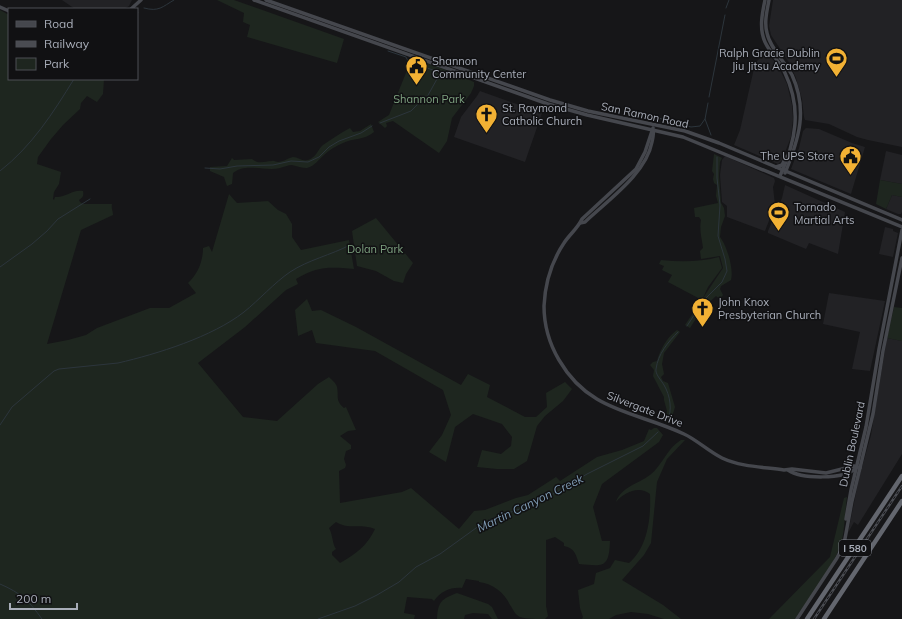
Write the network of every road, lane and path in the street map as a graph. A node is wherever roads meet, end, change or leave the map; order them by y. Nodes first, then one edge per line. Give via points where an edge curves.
1 (136, 0) edge
2 (141, 0) edge
3 (254, 0) edge
4 (266, 0) edge
5 (765, 0) edge
6 (769, 0) edge
7 (136, 5) junction
8 (132, 8) edge
9 (790, 86) junction
10 (798, 96) junction
11 (653, 127) junction
12 (646, 129) junction
13 (650, 136) junction
14 (792, 148) junction
15 (775, 167) junction
16 (784, 171) junction
17 (782, 177) junction
18 (902, 220) edge
19 (580, 223) junction
20 (902, 227) edge
21 (902, 230) edge
22 (902, 258) edge
23 (880, 341) junction
24 (883, 351) junction
25 (858, 468) junction
26 (902, 476) edge
27 (902, 501) edge
28 (797, 619) edge
29 (807, 619) edge
30 (824, 619) edge

1 - 7 street
2 - 7 street
3 - 12 street, San Ramon Road via 548,104
4 - 11 street, San Ramon Road via 550,100
5 - 9 street via 761,24 765,42 785,72
6 - 10 street via 767,33 791,74
7 - 8 street
9 - 10 street via 794,87
9 - 14 street via 796,112
10 - 16 street via 799,135
11 - 12 street, San Ramon Road
11 - 13 street, Silvergate Drive
11 - 15 street, San Ramon Road via 696,135
11 - 17 street, San Ramon Road via 688,138
11 - 19 street, Silvergate Drive via 651,150 639,170 585,222
12 - 13 street, San Ramon Road
13 - 19 street, Silvergate Drive via 636,168
14 - 15 street via 789,149 782,165
14 - 16 street
15 - 16 street, San Ramon Road
16 - 17 street
16 - 18 street, San Ramon Road
17 - 20 street, San Ramon Road
19 - 25 street, Silvergate Drive via 556,256 550,271 544,304 546,331 552,347 575,383 608,406 685,434 723,458 750,466 826,473 854,466
21 - 23 street, Dublin Boulevard
22 - 24 street, Dublin Boulevard
23 - 24 street, Dublin Boulevard
23 - 25 street, Dublin Boulevard
24 - 25 street, Dublin Boulevard via 873,414
25 - 28 street, Dublin Boulevard via 842,550
26 - 29 highway, I 580
27 - 30 highway, I 580

